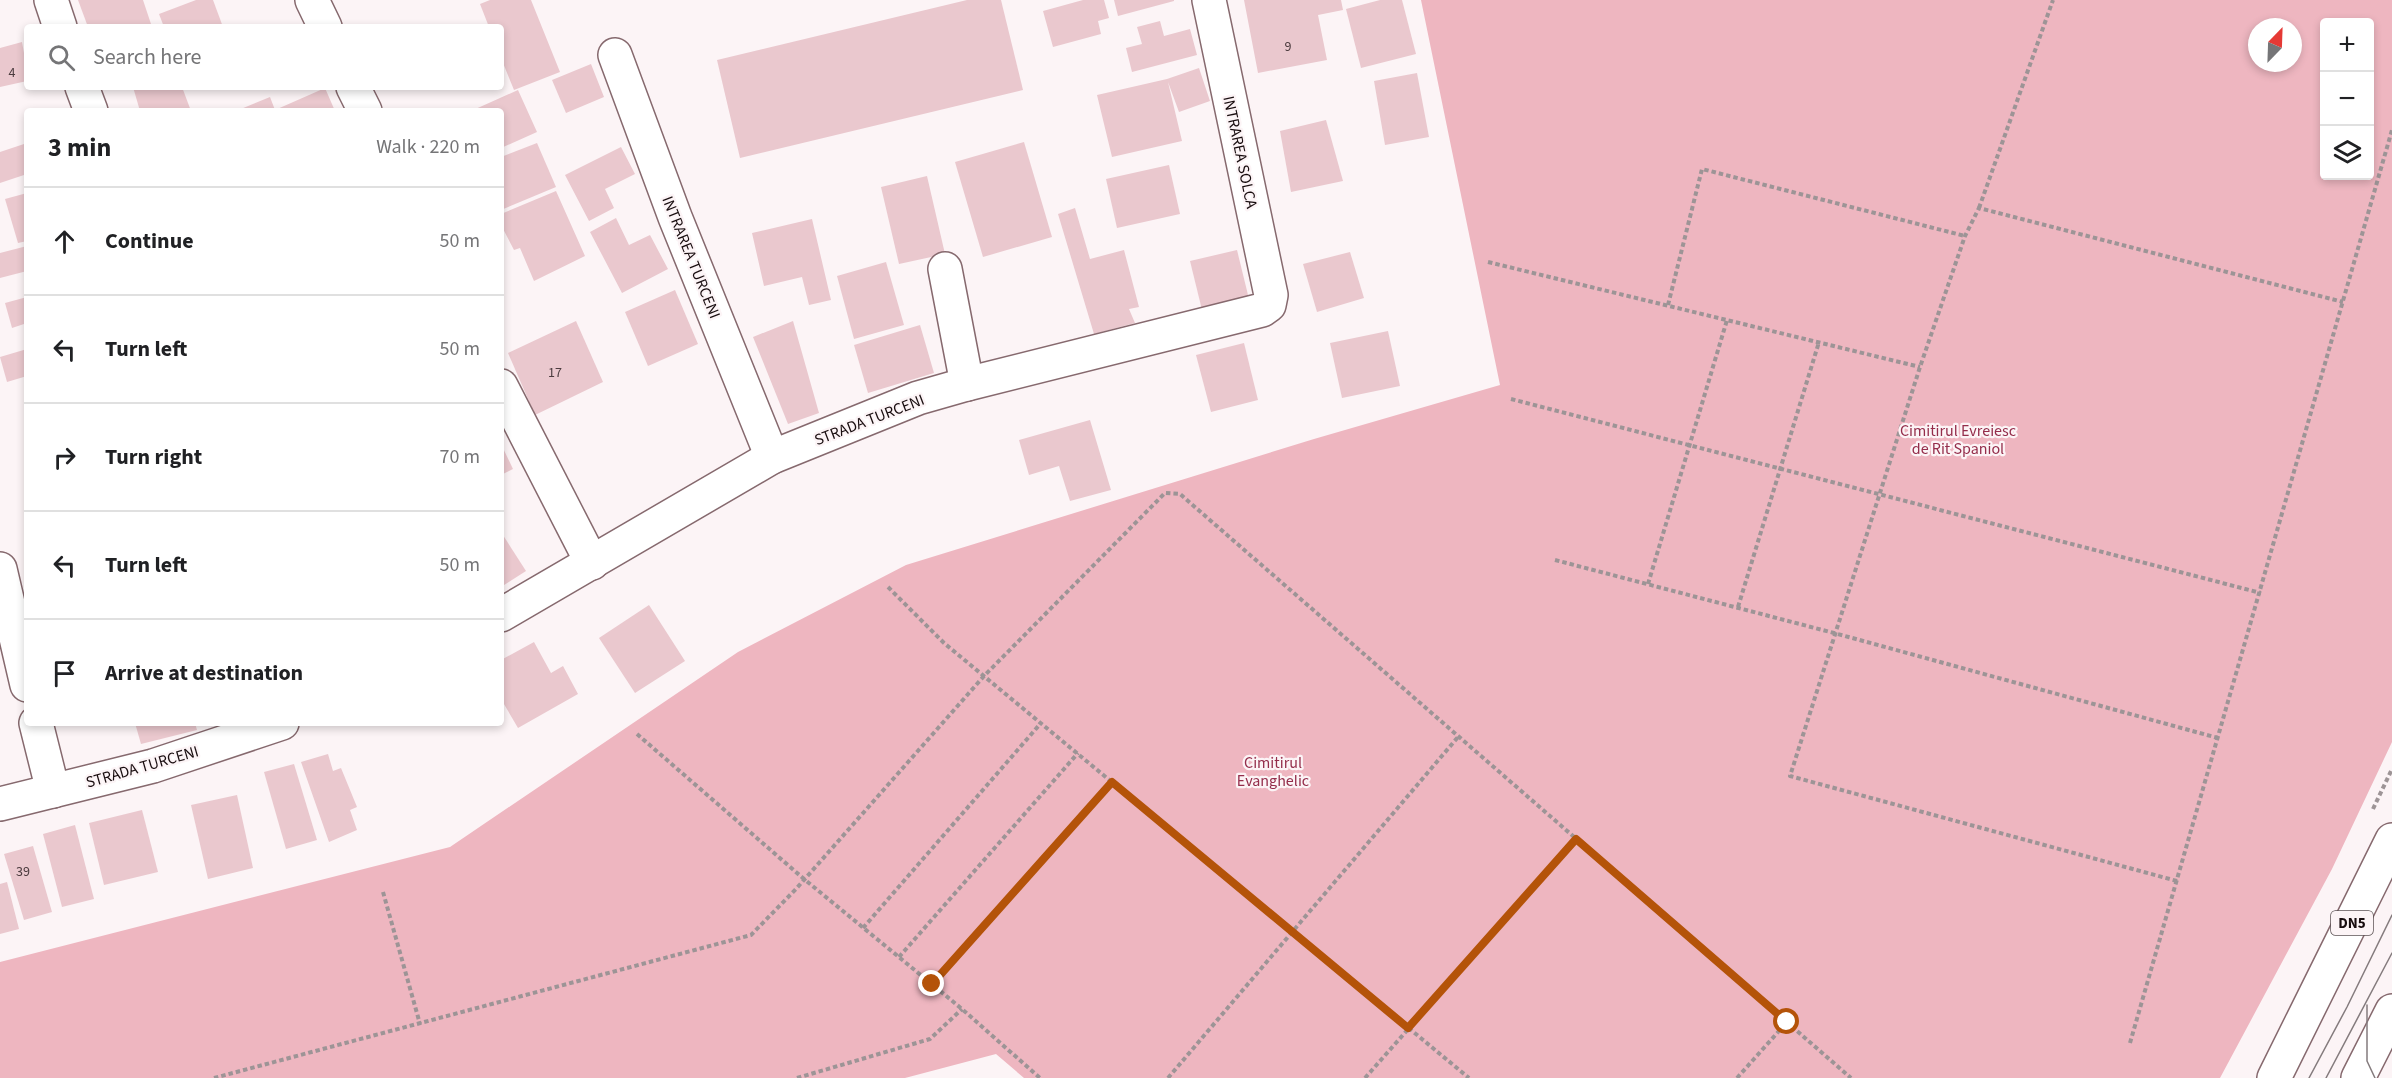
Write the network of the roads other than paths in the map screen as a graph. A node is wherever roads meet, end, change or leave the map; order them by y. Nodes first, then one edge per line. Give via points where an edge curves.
1 (51, 0) edge
2 (312, 0) edge
3 (1209, 0) edge
4 (59, 24) edge
5 (324, 24) edge
6 (615, 55) dead end
7 (83, 90) edge
8 (355, 90) edge
9 (90, 108) edge
10 (364, 108) edge
11 (945, 269) dead end
12 (1269, 305) joint
13 (968, 384) junction
14 (504, 392) edge
15 (772, 457) junction
16 (592, 563) junction
17 (0, 569) edge
18 (504, 613) edge
19 (24, 672) edge
20 (37, 726) edge
21 (273, 726) edge
22 (53, 791) junction
23 (0, 804) edge
24 (2392, 840) edge
25 (2392, 1011) edge
26 (2367, 1072) edge
27 (2274, 1078) edge

1 - 4 street
2 - 5 street
3 - 12 street, INTRAREA SOLCA
6 - 15 street, INTRAREA TURCENI via 675,217
7 - 9 street
8 - 10 street
11 - 13 street
12 - 13 street, STRADA TURCENI via 1263,310
13 - 15 street, STRADA TURCENI via 918,398
14 - 16 street
15 - 16 street, STRADA TURCENI
16 - 18 street, STRADA TURCENI
17 - 19 street
20 - 22 street
21 - 22 street, STRADA TURCENI via 153,766
22 - 23 street, STRADA TURCENI
24 - 27 street, DN5
25 - 26 street

